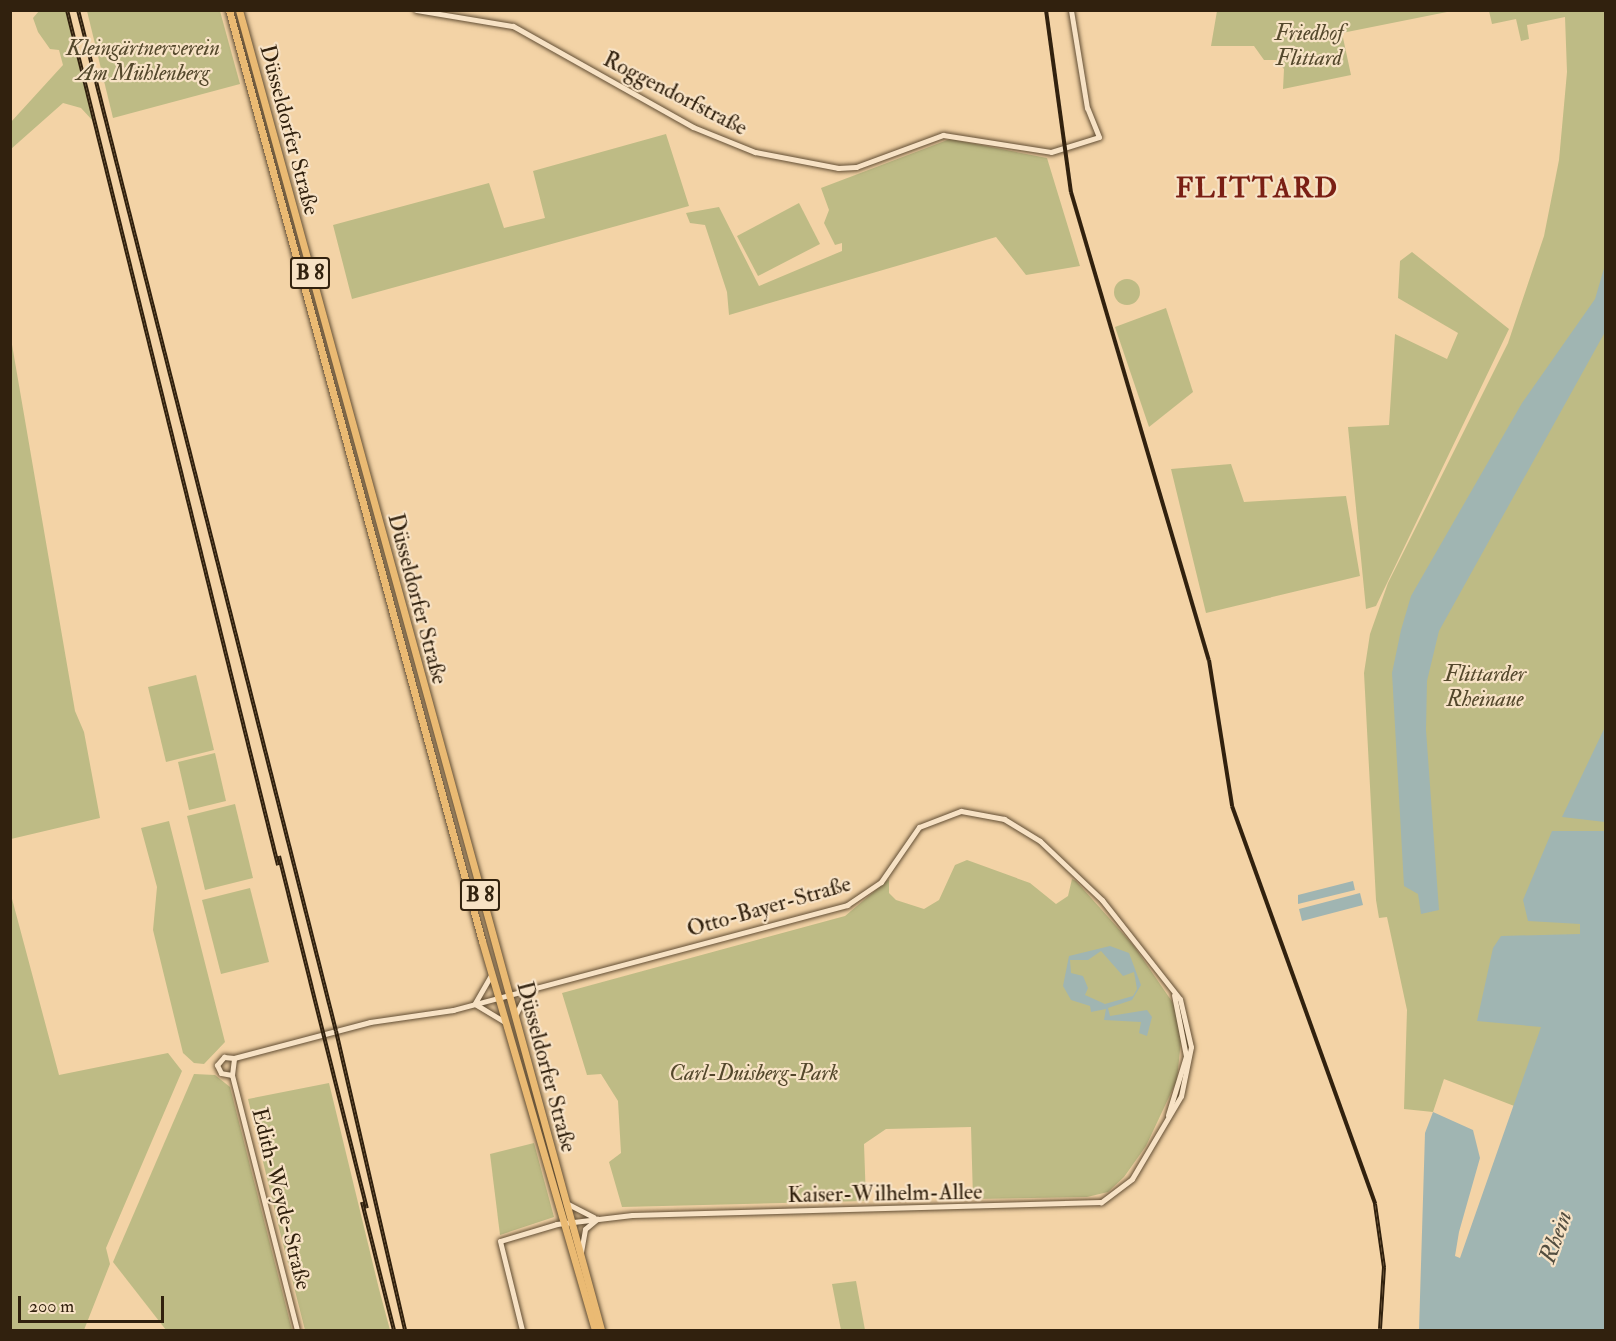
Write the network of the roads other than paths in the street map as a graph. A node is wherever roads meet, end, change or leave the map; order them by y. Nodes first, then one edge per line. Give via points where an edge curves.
1 (229, 10) edge
2 (416, 10) edge
3 (1071, 10) edge
4 (240, 13) edge
5 (363, 469) junction
6 (354, 472) junction
7 (431, 715) junction
8 (422, 718) junction
9 (492, 974) junction
10 (1170, 986) junction
11 (529, 989) junction
12 (507, 995) junction
13 (498, 998) junction
14 (474, 1004) junction
15 (514, 1021) junction
16 (505, 1022) junction
17 (1189, 1027) joint
18 (234, 1058) junction
19 (232, 1075) junction
20 (1168, 1120) junction
21 (563, 1196) junction
22 (598, 1218) junction
23 (571, 1222) junction
24 (563, 1223) junction
25 (581, 1256) junction
26 (297, 1330) edge
27 (522, 1330) edge
28 (595, 1330) edge
29 (601, 1330) edge

1 - 6 main road, Düsseldorfer Straße / B 8
2 - 3 street, Roggendorfstraße via 513,26 693,127 764,155 848,168 943,135 1066,150 1099,137 1087,108
4 - 5 main road, Düsseldorfer Straße / B 8
5 - 6 main road
5 - 7 main road, Düsseldorfer Straße / B 8
6 - 8 main road, Düsseldorfer Straße / B 8
7 - 8 main road
7 - 12 main road, Düsseldorfer Straße / B 8
8 - 9 main road, Düsseldorfer Straße / B 8
9 - 13 main road, Düsseldorfer Straße / B 8
9 - 14 street
10 - 11 street, Otto-Bayer-Straße via 1102,900 1040,841 1004,819 968,811 942,815 919,828 881,882 853,902
10 - 17 street, Otto-Bayer-Straße
10 - 20 street, Kaiser-Wilhelm-Allee via 1185,1026 1186,1056
11 - 12 street, Otto-Bayer-Straße
11 - 15 street
12 - 13 street, Otto-Bayer-Straße
12 - 15 main road, Düsseldorfer Straße / B 8
13 - 14 street, Otto-Bayer-Straße
13 - 16 main road, Düsseldorfer Straße / B 8
14 - 16 street
14 - 18 street, Otto-Bayer-Straße via 370,1022
15 - 21 main road, Düsseldorfer Straße / B 8
16 - 24 main road, Düsseldorfer Straße / B 8
17 - 20 street, Kaiser-Wilhelm-Allee via 1187,1079
18 - 19 street
18 - 19 street via 224,1057 218,1065 220,1073
19 - 26 street, Edith-Weyde-Straße
20 - 22 street, Kaiser-Wilhelm-Allee via 1125,1186 1101,1202 1083,1206
21 - 22 street via 577,1213
21 - 23 main road, B 8
22 - 23 street, Kaiser-Wilhelm-Allee
22 - 25 street via 585,1229
23 - 24 street, Kaiser-Wilhelm-Allee
23 - 25 main road, B 8
24 - 27 street, Kaiser-Wilhelm-Allee via 500,1240
24 - 28 main road, B 8
25 - 29 main road, B 8

